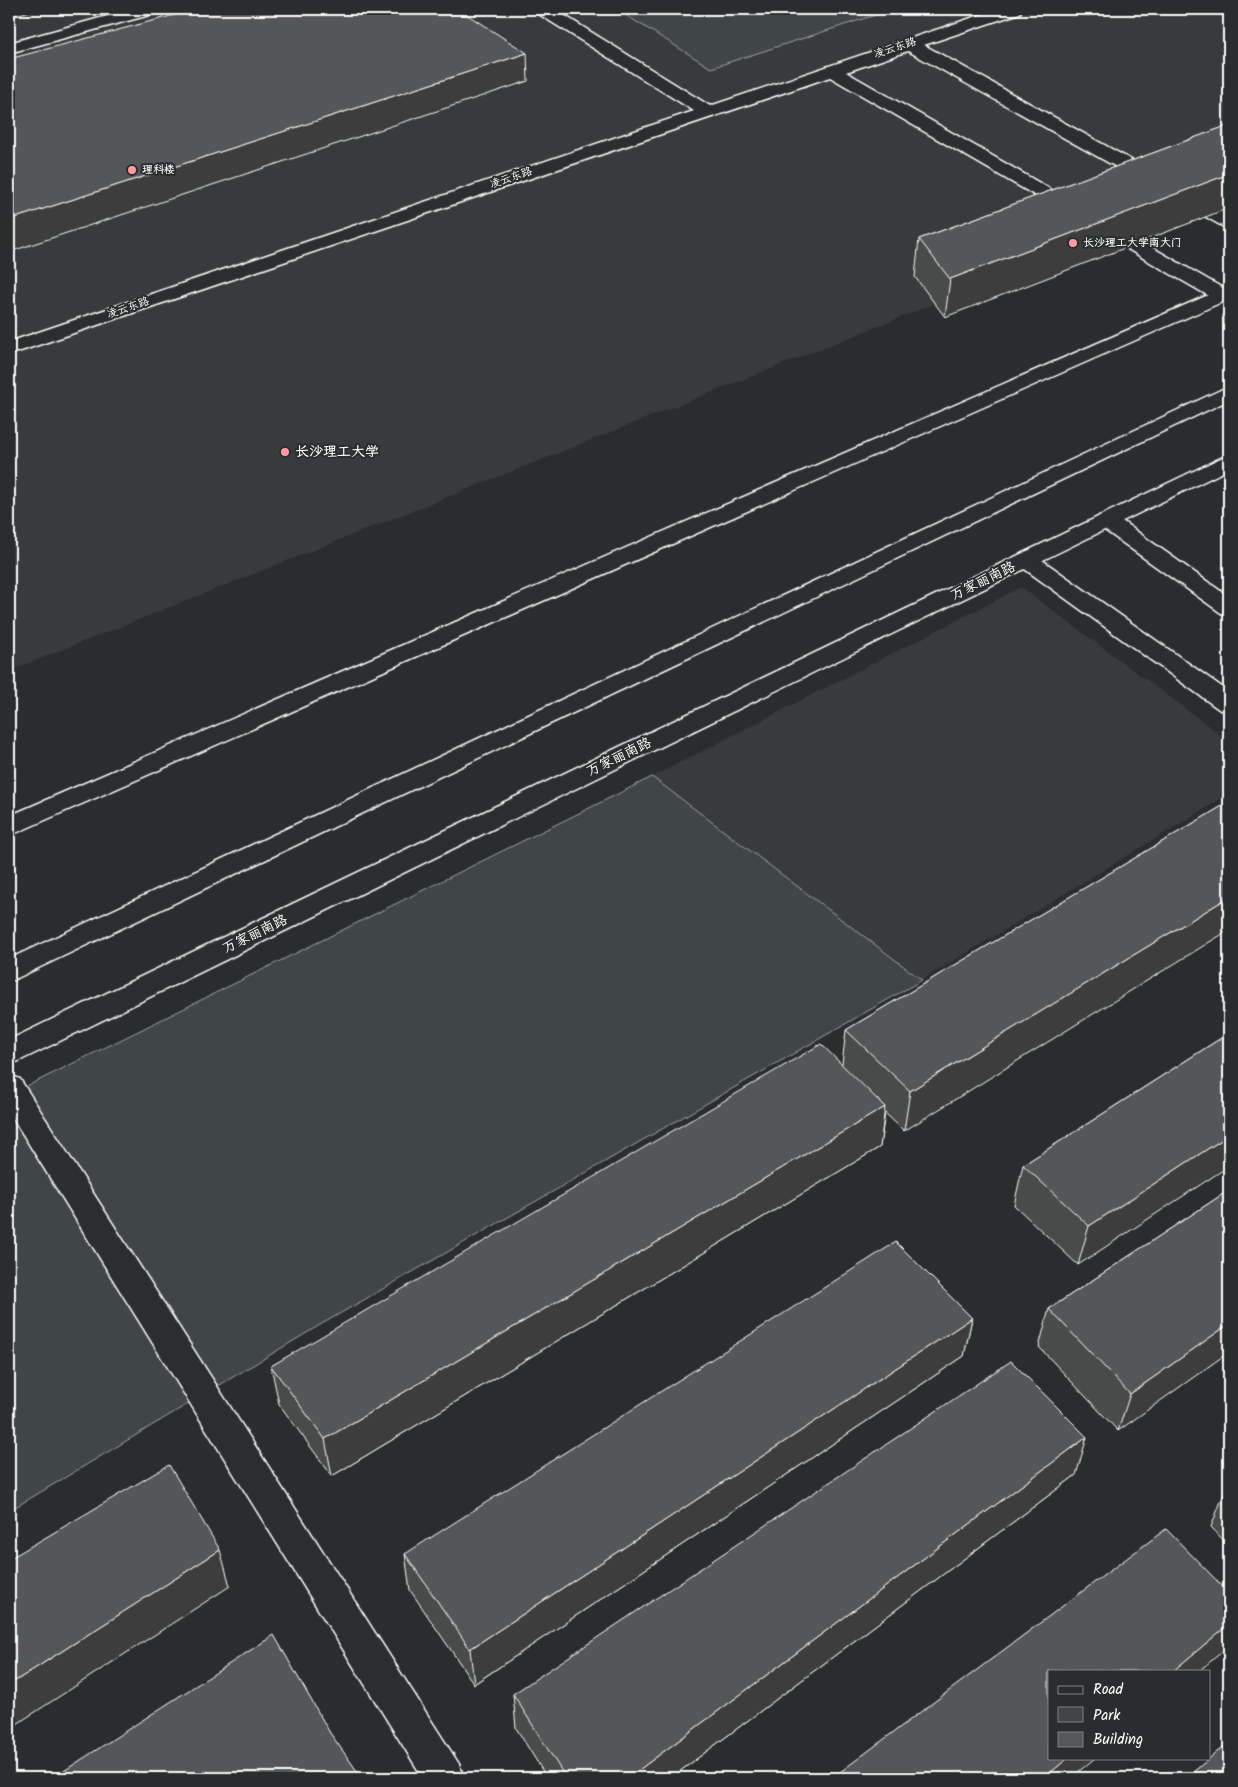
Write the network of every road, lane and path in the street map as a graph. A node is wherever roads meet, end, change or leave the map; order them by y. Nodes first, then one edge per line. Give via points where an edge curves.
1 (151, 9) edge
2 (543, 9) edge
3 (1014, 9) edge
4 (909, 44) junction
5 (9, 48) edge
6 (830, 70) junction
7 (708, 112) junction
8 (1229, 222) edge
9 (1225, 294) edge
10 (9, 348) edge
11 (1229, 392) edge
12 (1229, 461) edge
13 (1107, 521) junction
14 (1027, 560) junction
15 (1229, 608) edge
16 (1229, 704) edge
17 (9, 827) edge
18 (9, 971) edge
19 (9, 1053) edge
20 (9, 1087) edge
21 (446, 1778) edge

1 - 5 street
2 - 7 street
3 - 4 street, 凌云东路
4 - 6 street, 凌云东路
4 - 8 street
6 - 7 street, 凌云东路
6 - 9 street
7 - 10 street, 凌云东路
9 - 17 street
11 - 18 street
12 - 13 street, 万家丽南路
13 - 14 street, 万家丽南路
13 - 15 street
14 - 16 street
14 - 19 street, 万家丽南路
20 - 21 street

